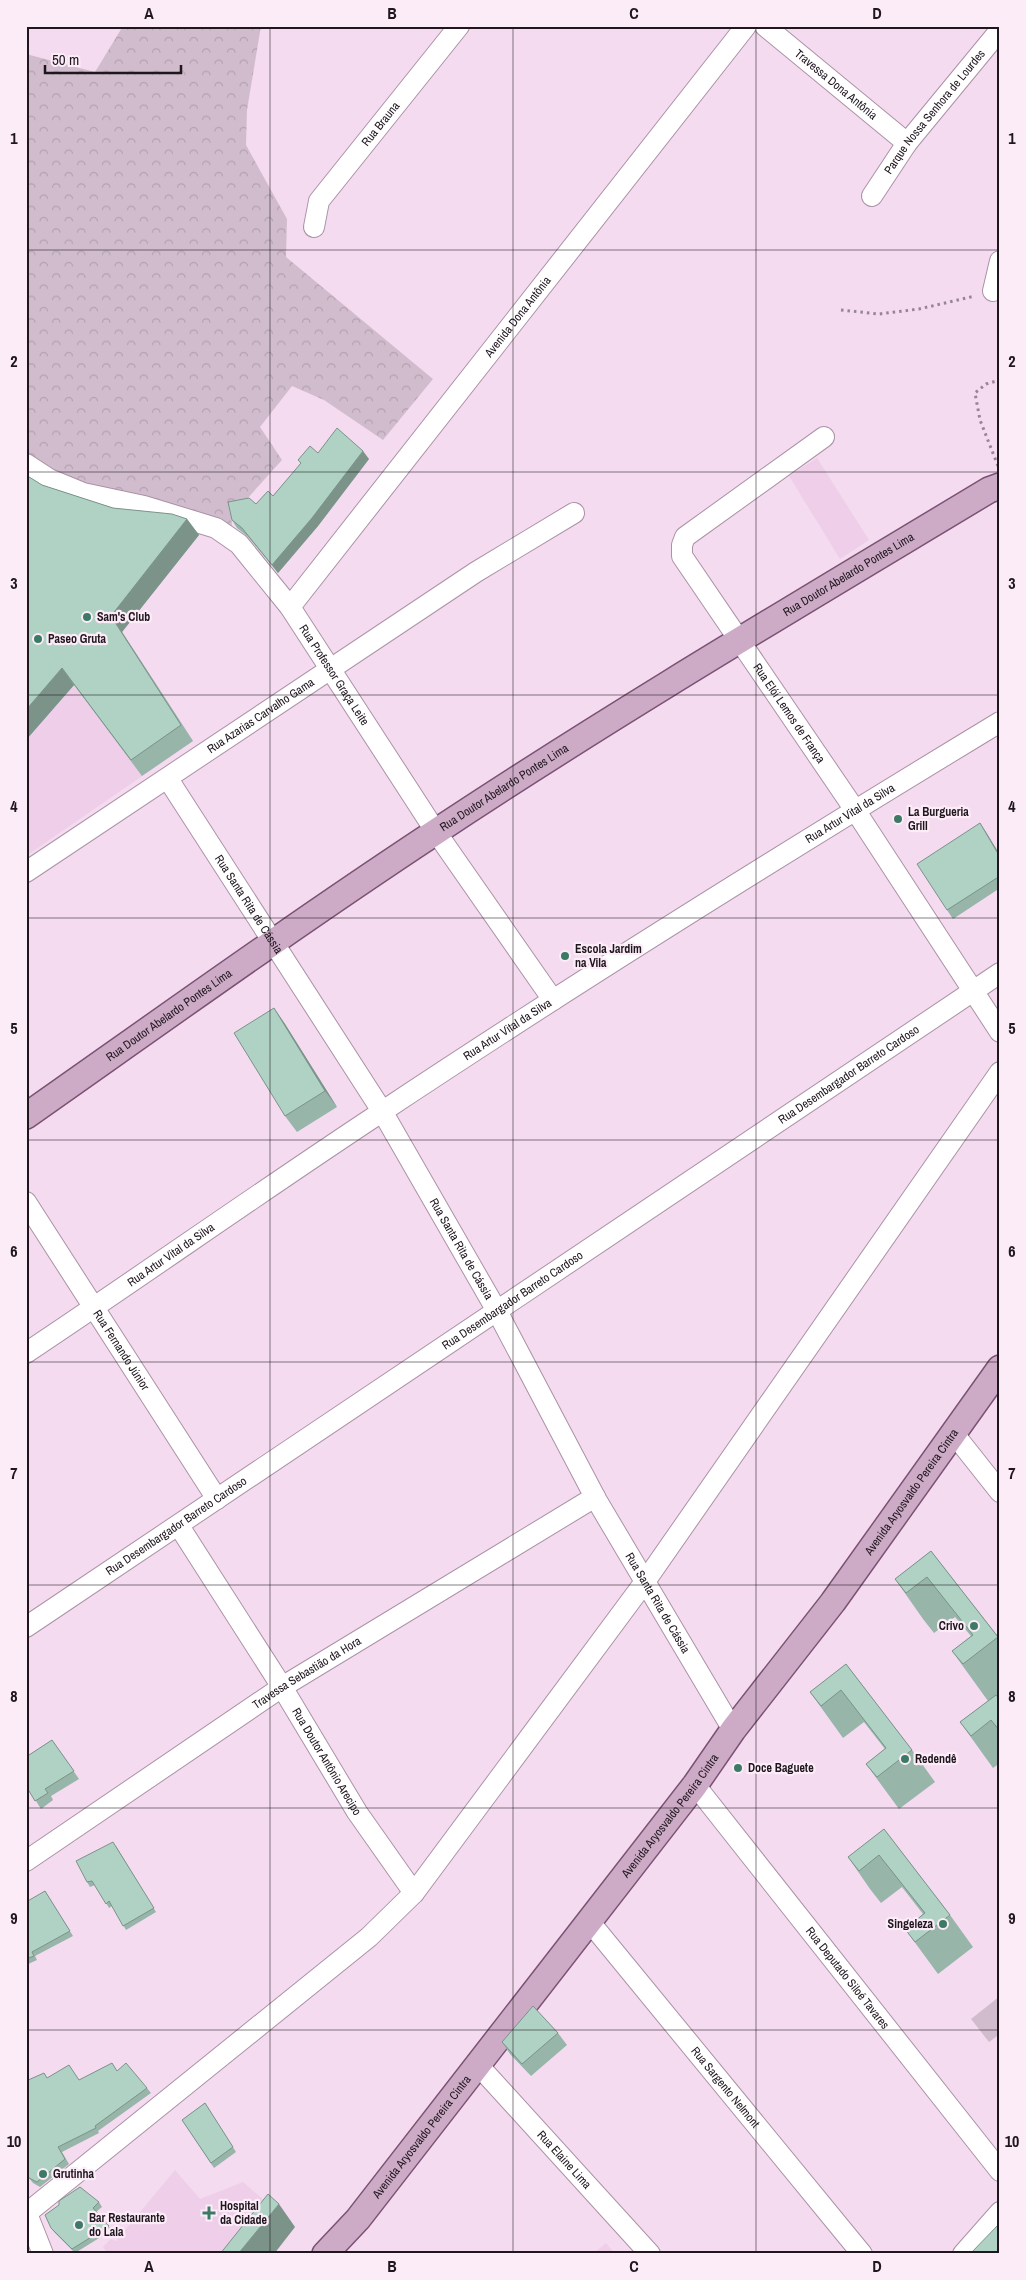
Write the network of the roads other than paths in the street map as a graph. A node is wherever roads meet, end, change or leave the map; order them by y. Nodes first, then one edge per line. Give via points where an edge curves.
1 (459, 26) edge
2 (746, 26) edge
3 (765, 26) edge
4 (1000, 30) edge
5 (907, 143) junction
6 (872, 196) dead end
7 (314, 227) dead end
8 (1000, 262) edge
9 (993, 291) road end
10 (824, 437) dead end
11 (26, 464) edge
12 (1000, 486) edge
13 (574, 512) dead end
14 (290, 607) junction
15 (740, 640) junction
16 (331, 670) junction
17 (1000, 722) edge
18 (168, 779) junction
19 (855, 810) junction
20 (436, 832) junction
21 (26, 872) edge
22 (272, 942) junction
23 (1000, 973) edge
24 (971, 991) junction
25 (553, 1000) junction
26 (1000, 1032) edge
27 (1000, 1072) edge
28 (382, 1111) junction
29 (26, 1116) edge
30 (26, 1202) edge
31 (95, 1307) junction
32 (497, 1311) junction
33 (26, 1353) edge
34 (1000, 1368) edge
35 (954, 1434) junction
36 (1000, 1492) edge
37 (595, 1496) junction
38 (216, 1499) junction
39 (179, 1526) junction
40 (644, 1583) junction
41 (26, 1627) edge
42 (282, 1687) junction
43 (733, 1730) junction
44 (695, 1785) junction
45 (26, 1861) edge
46 (414, 1893) junction
47 (589, 1921) junction
48 (478, 2065) junction
49 (1000, 2171) edge
50 (27, 2212) edge
51 (1000, 2212) edge
52 (43, 2254) edge
53 (325, 2254) edge
54 (650, 2254) edge
55 (862, 2254) edge
56 (963, 2254) edge

1 - 7 street, Rua Brauna via 319,201
2 - 14 street, Avenida Dona Antônia
3 - 5 street, Travessa Dona Antônia
4 - 5 street, Parque Nossa Senhora de Lourdes
5 - 6 street, Parque Nossa Senhora de Lourdes
8 - 9 street
10 - 15 street, Rua Elói Lemos de França via 685,537 682,545 685,564
11 - 14 street, Rua Professor Graça Leite via 49,479 83,493 185,517 216,528 239,544
12 - 15 main road, Rua Doutor Abelardo Pontes Lima
13 - 16 street, Rua Azarias Carvalho Gama via 476,572
14 - 16 street, Rua Professor Graça Leite
15 - 19 street, Rua Elói Lemos de França
15 - 20 main road, Rua Doutor Abelardo Pontes Lima
16 - 18 street, Rua Azarias Carvalho Gama
16 - 20 street, Rua Professor Graça Leite
17 - 19 street, Rua Artur Vital da Silva
18 - 21 street, Rua Azarias Carvalho Gama
18 - 22 street, Rua Santa Rita de Cássia
19 - 24 street, Rua Elói Lemos de França
19 - 25 street, Rua Artur Vital da Silva
20 - 22 main road, Rua Doutor Abelardo Pontes Lima
20 - 25 street, Rua Professor Graça Leite
22 - 28 street, Rua Santa Rita de Cássia
22 - 29 main road, Rua Doutor Abelardo Pontes Lima
23 - 24 street, Rua Desembargador Barreto Cardoso
24 - 26 street, Rua Elói Lemos de França
24 - 32 street, Rua Desembargador Barreto Cardoso
25 - 28 street, Rua Artur Vital da Silva
27 - 40 street
28 - 31 street, Rua Artur Vital da Silva
28 - 32 street, Rua Santa Rita de Cássia
30 - 31 street, Rua Fernando Júnior
31 - 33 street, Rua Artur Vital da Silva
31 - 38 street, Rua Fernando Júnior
32 - 37 street, Rua Santa Rita de Cássia
32 - 38 street, Rua Desembargador Barreto Cardoso
34 - 35 main road, Avenida Aryosvaldo Pereira Cintra
35 - 36 street
35 - 43 main road, Avenida Aryosvaldo Pereira Cintra via 833,1602
37 - 40 street, Rua Santa Rita de Cássia
37 - 42 street, Travessa Sebastião da Hora
38 - 39 street, Rua Desembargador Barreto Cardoso
39 - 41 street, Rua Desembargador Barreto Cardoso
39 - 42 street, Rua Doutor Antônio Arecipo
40 - 43 street, Rua Santa Rita de Cássia
40 - 46 street
42 - 45 street, Travessa Sebastião da Hora
42 - 46 street, Rua Doutor Antônio Arecipo via 357,1812
43 - 44 main road, Avenida Aryosvaldo Pereira Cintra
44 - 47 main road, Avenida Aryosvaldo Pereira Cintra
44 - 49 street, Rua Deputado Siloé Tavares
46 - 50 street via 369,1937
47 - 48 main road, Avenida Aryosvaldo Pereira Cintra
47 - 55 street, Rua Sargento Nelmont
48 - 53 main road, Avenida Aryosvaldo Pereira Cintra via 358,2219
48 - 54 street, Rua Elaine Lima
50 - 52 street
51 - 56 street

